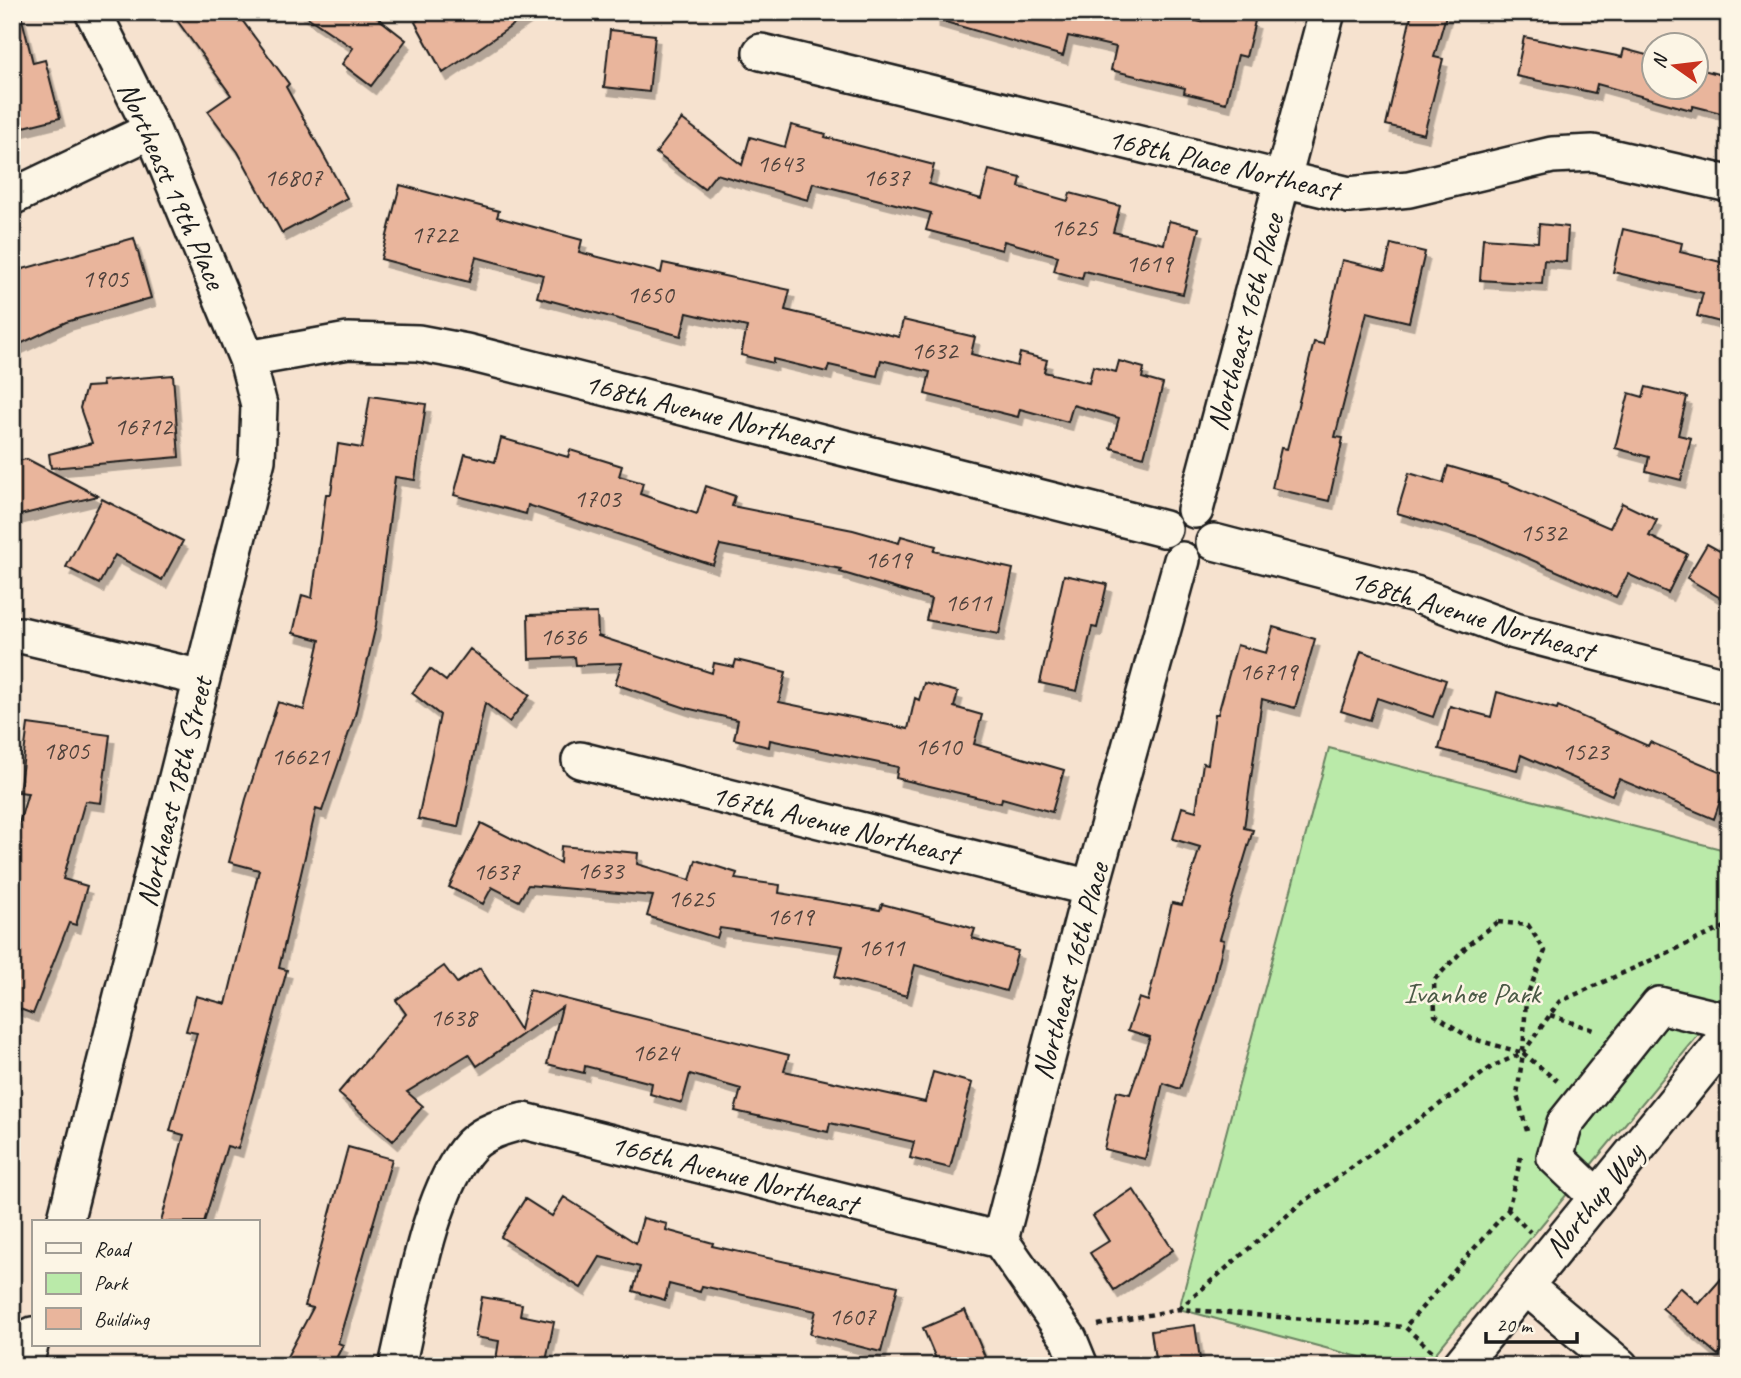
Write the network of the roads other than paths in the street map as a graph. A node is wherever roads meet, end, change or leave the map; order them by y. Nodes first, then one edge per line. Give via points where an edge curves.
1 (93, 12) edge
2 (1326, 12) edge
3 (761, 52) dead end
4 (152, 131) junction
5 (1283, 178) junction
6 (1729, 184) edge
7 (12, 197) edge
8 (247, 359) junction
9 (1195, 510) junction
10 (1164, 529) junction
11 (1214, 542) junction
12 (1182, 560) junction
13 (21, 635) dead end
14 (202, 678) junction
15 (1729, 687) edge
16 (580, 760) dead end
17 (1091, 888) junction
18 (1729, 1029) edge
19 (1729, 1035) edge
20 (1597, 1197) junction
21 (66, 1220) edge
22 (1000, 1240) junction
23 (1525, 1286) junction
24 (32, 1338) edge
25 (1074, 1352) edge
26 (1448, 1360) edge
27 (24, 1366) edge
28 (397, 1366) edge
29 (1620, 1366) edge

1 - 4 street, Northeast 19th Place
2 - 5 street, Northeast 16th Place
3 - 5 street, 168th Place Northeast
4 - 7 street
4 - 8 street, Northeast 19th Place
5 - 6 street, 168th Place Northeast via 1349,195 1409,189 1552,155 1593,153
5 - 9 street, Northeast 16th Place
8 - 10 street, 168th Avenue Northeast via 348,341 418,343
8 - 14 street, Northeast 18th Street via 259,405 257,460
9 - 10 street via 1180,511
9 - 11 street via 1209,518
10 - 12 street via 1169,551
11 - 12 street via 1198,559
11 - 15 street, 168th Avenue Northeast via 1415,594 1515,631
12 - 17 street, Northeast 16th Place
13 - 14 street
14 - 21 street, Northeast 18th Street
16 - 17 street, 167th Avenue Northeast
17 - 22 street, Northeast 16th Place
18 - 20 street via 1713,1018 1660,1005 1582,1100 1565,1123 1555,1157
19 - 20 street, Northup Way
20 - 23 street, Northup Way
22 - 25 street
22 - 28 street, 166th Avenue Northeast via 524,1121 495,1129 472,1144 453,1169 438,1201
23 - 26 street, Northup Way
23 - 29 street
24 - 27 street

